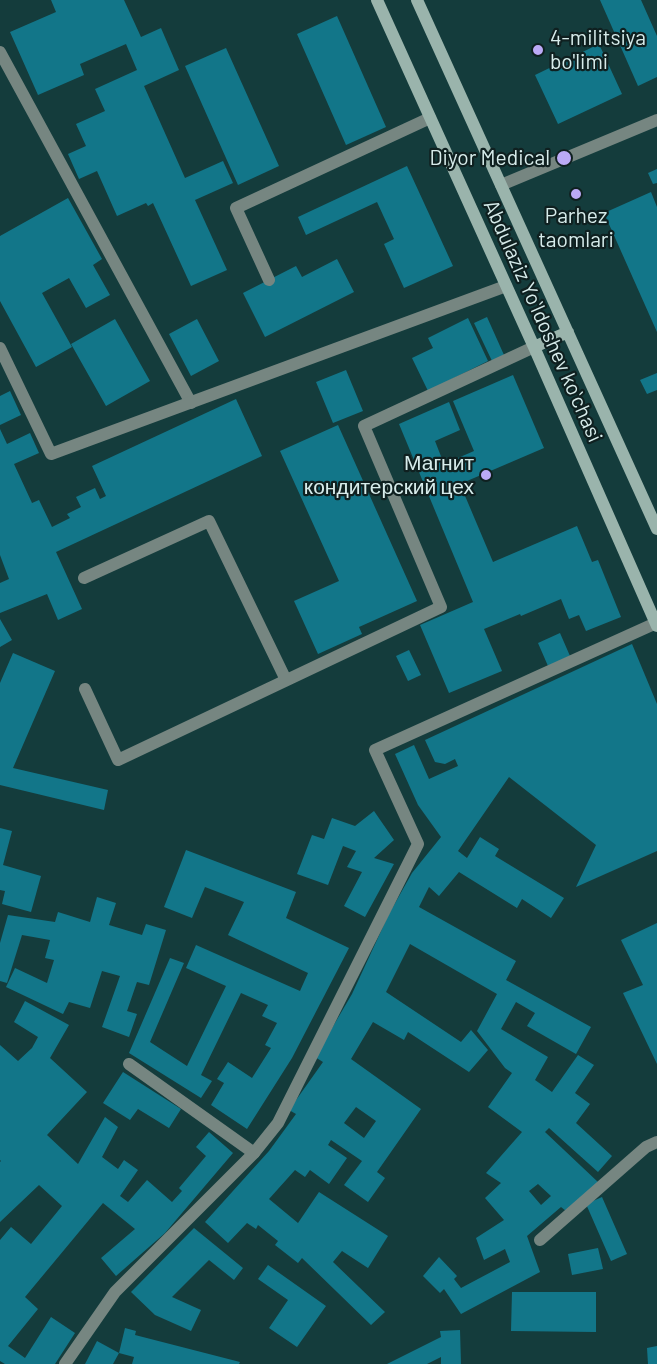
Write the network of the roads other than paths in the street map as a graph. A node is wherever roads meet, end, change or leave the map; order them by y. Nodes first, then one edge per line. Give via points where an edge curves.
1 (377, 0) edge
2 (417, 0) edge
3 (0, 52) edge
4 (430, 118) junction
5 (657, 120) edge
6 (501, 185) junction
7 (269, 280) dead end
8 (506, 286) junction
9 (568, 332) junction
10 (534, 347) junction
11 (0, 348) edge
12 (191, 403) junction
13 (657, 529) edge
14 (84, 578) dead end
15 (656, 624) edge
16 (286, 680) junction
17 (85, 689) dead end
18 (129, 1064) dead end
19 (657, 1142) edge
20 (254, 1153) junction
21 (540, 1240) dead end
22 (65, 1364) edge

1 - 4 main road, Abdulaziz Yoʻldoshev koʻchasi
2 - 6 main road, Abdulaziz Yoʻldoshev koʻchasi
3 - 12 street
4 - 7 street via 236,208
4 - 8 main road, Abdulaziz Yoʻldoshev koʻchasi
5 - 6 street
6 - 9 main road, Abdulaziz Yoʻldoshev koʻchasi
8 - 10 main road, Abdulaziz Yoʻldoshev koʻchasi
8 - 12 street
9 - 10 main road
9 - 13 main road, Abdulaziz Yoʻldoshev koʻchasi
10 - 15 main road, Abdulaziz Yoʻldoshev koʻchasi
10 - 16 street via 364,426 441,607
11 - 12 street via 51,454
14 - 16 street via 209,521
15 - 20 street via 375,750 418,844 278,1123
16 - 17 street via 118,760
18 - 20 street
19 - 21 street via 646,1147
20 - 22 street via 115,1292

